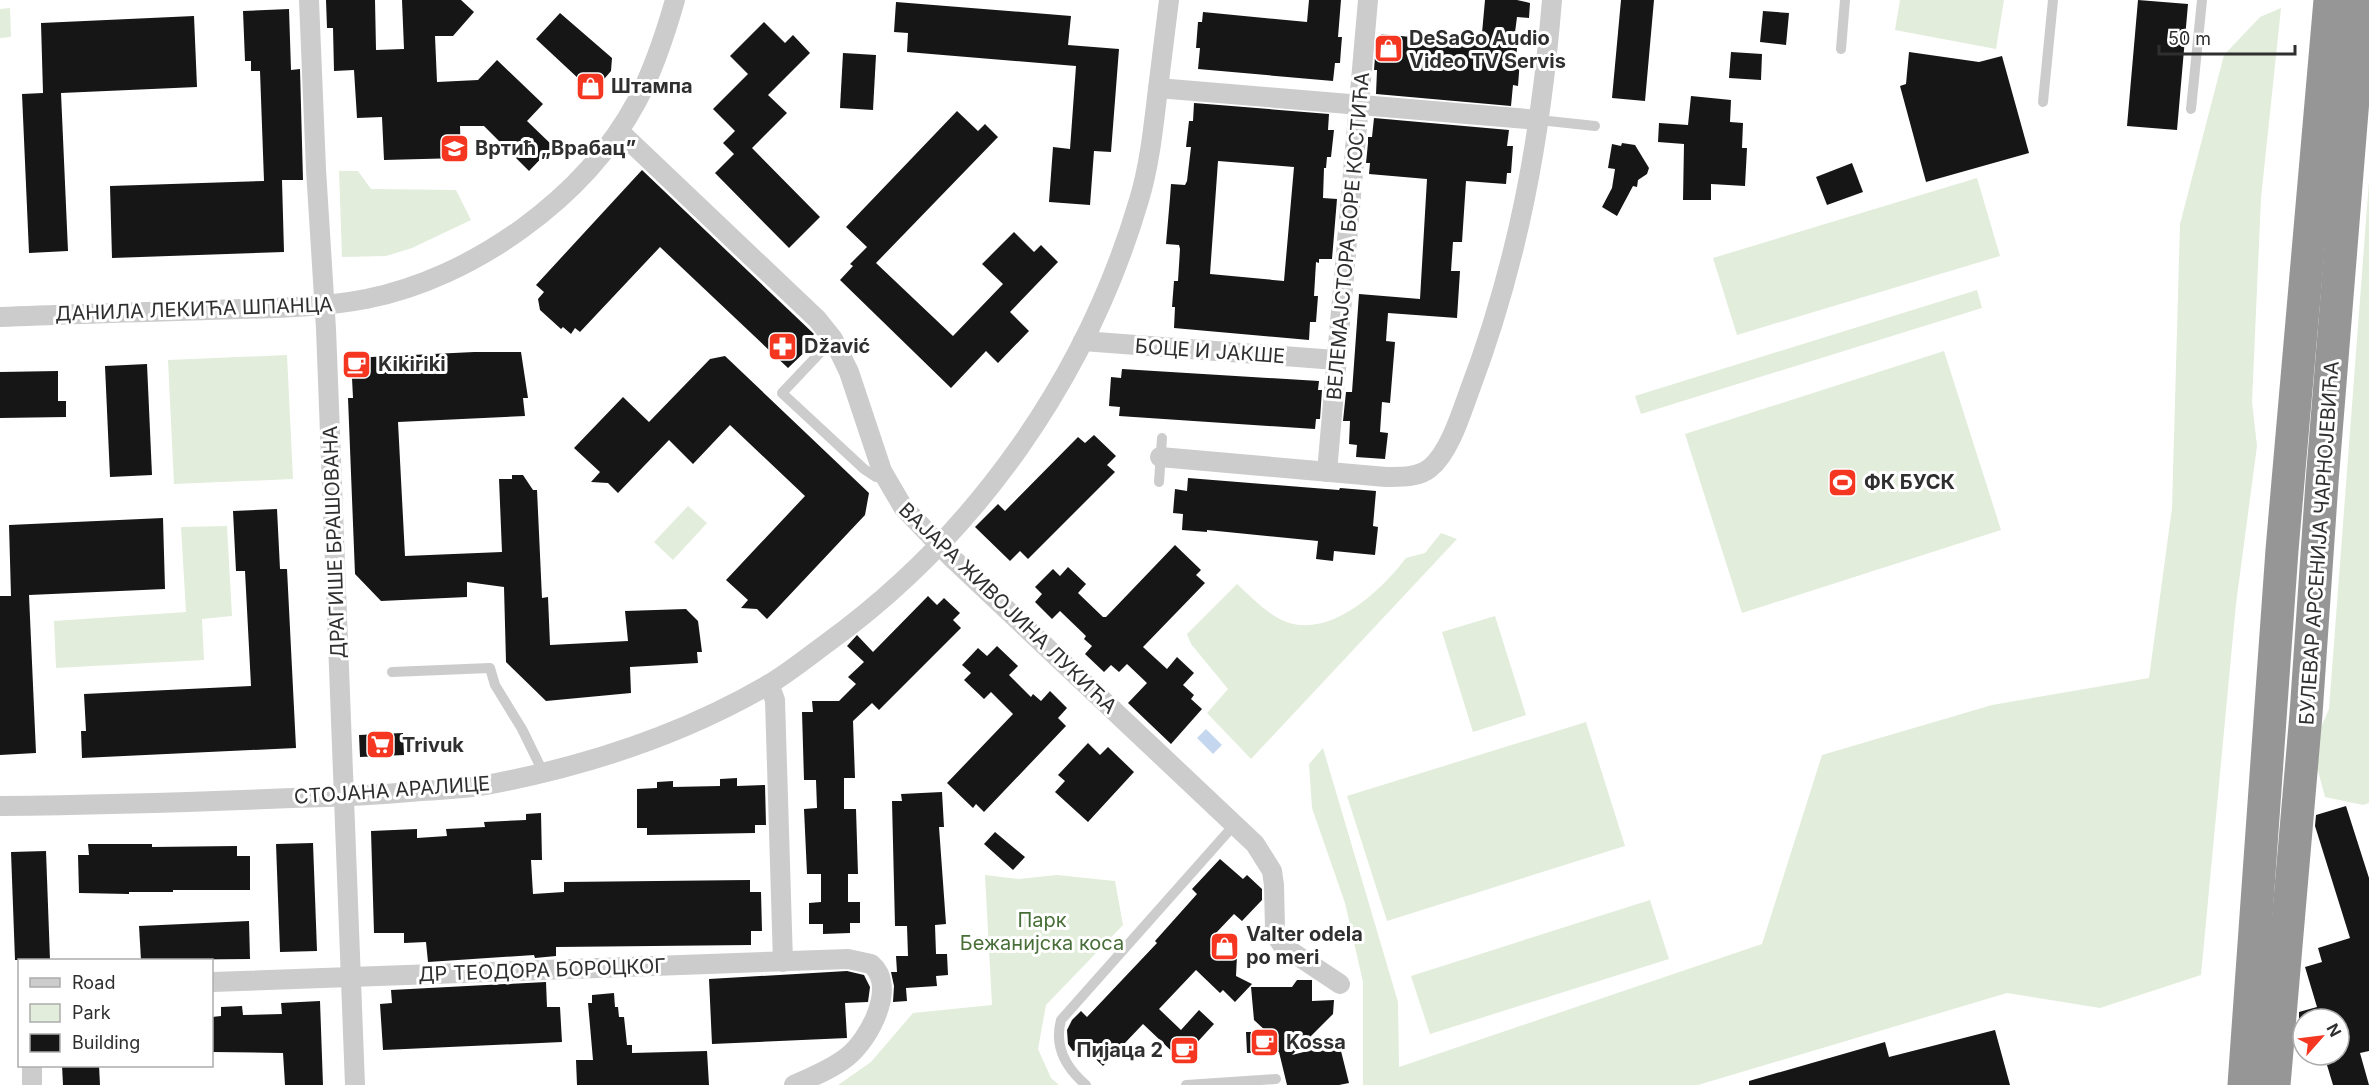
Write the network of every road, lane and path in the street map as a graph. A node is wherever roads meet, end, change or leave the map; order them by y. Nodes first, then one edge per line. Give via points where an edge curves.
1 (309, 0) edge
2 (675, 0) edge
3 (1169, 0) edge
4 (1368, 0) edge
5 (1552, 0) edge
6 (1845, 0) edge
7 (2053, 0) edge
8 (2202, 0) edge
9 (2330, 0) edge
10 (2361, 0) edge
11 (1841, 49) dead end
12 (1158, 88) junction
13 (2043, 102) dead end
14 (1360, 104) junction
15 (2191, 109) dead end
16 (1539, 120) junction
17 (1595, 126) dead end
18 (619, 131) junction
19 (324, 305) junction
20 (0, 316) edge
21 (832, 339) junction
22 (1083, 342) junction
23 (1336, 360) junction
24 (1161, 447) joint
25 (1327, 472) junction
26 (885, 478) junction
27 (1159, 482) dead end
28 (940, 545) junction
29 (392, 672) dead end
30 (769, 684) junction
31 (543, 772) junction
32 (344, 796) junction
33 (0, 806) edge
34 (1236, 824) junction
35 (783, 963) junction
36 (351, 976) junction
37 (213, 982) edge
38 (1340, 984) dead end
39 (32, 1067) edge
40 (1276, 1079) dead end
41 (32, 1085) edge
42 (355, 1085) edge
43 (794, 1085) edge
44 (1086, 1085) edge
45 (1186, 1085) edge
46 (2244, 1085) edge
47 (2274, 1085) edge

1 - 19 street, ДРАГИШЕ БРАШОВАНА
2 - 18 street, ДАНИЛА ЛЕКИЋА ШПАНЦА via 660,51
3 - 12 street, СТОЈАНА АРАЛИЦЕ
4 - 14 street, ВЕЛЕМАЈСТОРА БОРЕ КОСТИЋА
5 - 16 street
6 - 11 lane
7 - 13 lane
8 - 15 lane
9 - 46 highway, БУЛЕВАР АРСЕНИЈА ЧАРНОЈЕВИЋА via 2285,515
10 - 47 highway, БУЛЕВАР АРСЕНИЈА ЧАРНОЈЕВИЋА
12 - 14 street
12 - 22 street, СТОЈАНА АРАЛИЦЕ via 1141,196 1119,261
14 - 16 street
14 - 23 street, ВЕЛЕМАЈСТОРА БОРЕ КОСТИЋА
16 - 17 lane
16 - 25 street via 1527,198 1510,270 1478,368 1440,458 1421,473 1401,477
18 - 19 street, ДАНИЛА ЛЕКИЋА ШПАНЦА via 575,183 535,219 487,252 409,288
18 - 21 street, ВАЈАРА ЖИВОЈИНА ЛУКИЋА via 782,284
19 - 20 street, ДАНИЛА ЛЕКИЋА ШПАНЦА
19 - 32 street, ДРАГИШЕ БРАШОВАНА
21 - 26 street, ВАЈАРА ЖИВОЈИНА ЛУКИЋА via 849,372
21 - 26 lane via 782,393 864,469
22 - 23 street, БОЦЕ И ЈАКШЕ
22 - 28 street, СТОЈАНА АРАЛИЦЕ via 1018,450 985,495
23 - 25 street, ВЕЛЕМАЈСТОРА БОРЕ КОСТИЋА
24 - 25 street
24 - 27 lane
26 - 28 street, ВАЈАРА ЖИВОЈИНА ЛУКИЋА via 903,507
28 - 30 street, СТОЈАНА АРАЛИЦЕ via 866,615
28 - 34 street, ВАЈАРА ЖИВОЈИНА ЛУКИЋА
29 - 31 lane via 490,668 498,691
30 - 31 street, СТОЈАНА АРАЛИЦЕ via 632,746
30 - 35 street via 775,700
31 - 32 street, СТОЈАНА АРАЛИЦЕ via 471,787
32 - 33 street, СТОЈАНА АРАЛИЦЕ
32 - 36 street, ДРАГИШЕ БРАШОВАНА
34 - 38 street, ВАЈАРА ЖИВОЈИНА ЛУКИЋА via 1272,871 1279,941
34 - 44 lane via 1061,1020 1058,1029 1062,1054 1068,1067
35 - 36 street, ДР ТЕОДОРА БОРОЦКОГ
35 - 43 street, ДР ТЕОДОРА БОРОЦКОГ via 848,958 871,964 880,978 882,996 877,1014 859,1045 848,1056
36 - 37 street, ДР ТЕОДОРА БОРОЦКОГ
36 - 42 street, ДРАГИШЕ БРАШОВАНА
39 - 41 street
40 - 45 lane

